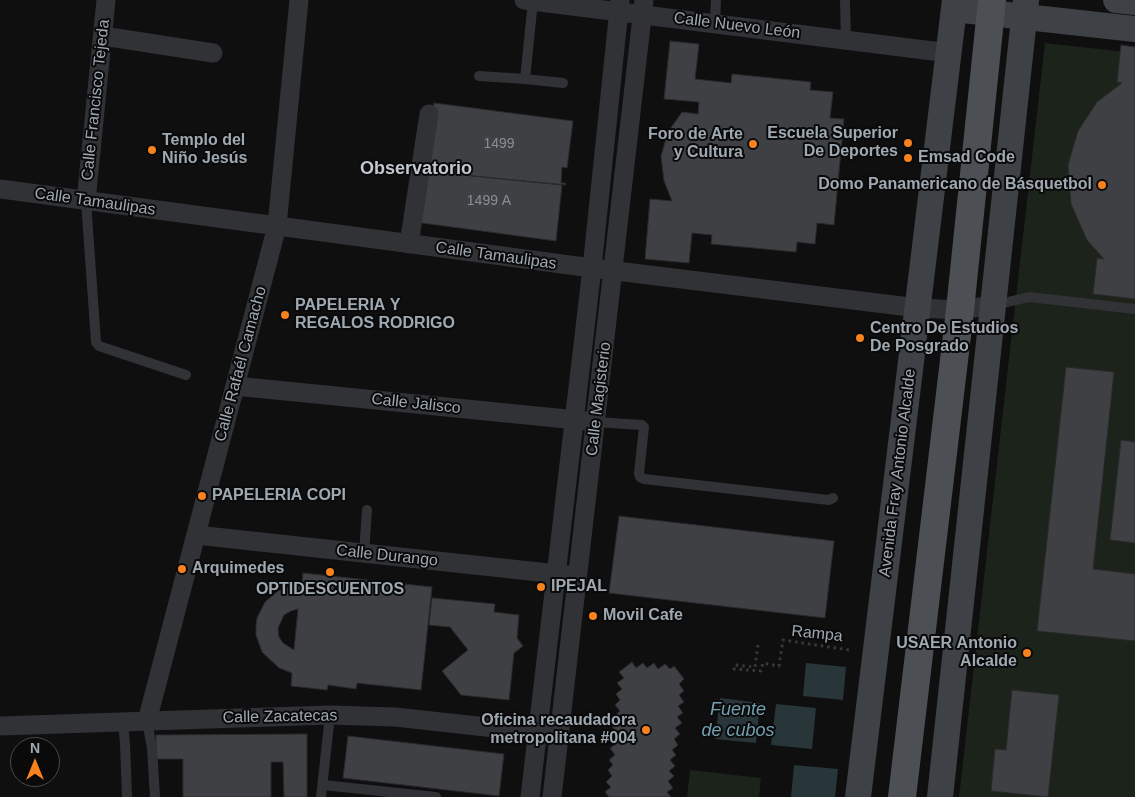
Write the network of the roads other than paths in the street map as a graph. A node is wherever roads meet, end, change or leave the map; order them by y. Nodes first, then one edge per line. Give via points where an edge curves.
1 (106, 0) edge
2 (299, 0) edge
3 (528, 0) edge
4 (716, 0) edge
5 (845, 0) edge
6 (955, 4) edge
7 (620, 6) edge
8 (643, 7) edge
9 (991, 7) edge
10 (1025, 8) edge
11 (715, 24) junction
12 (1135, 29) edge
13 (103, 36) junction
14 (846, 41) junction
15 (213, 53) dead end
16 (949, 53) junction
17 (479, 76) dead end
18 (525, 79) junction
19 (564, 84) dead end
20 (429, 114) dead end
21 (0, 189) edge
22 (86, 201) junction
23 (277, 226) junction
24 (409, 244) junction
25 (592, 268) junction
26 (614, 271) junction
27 (994, 305) junction
28 (918, 308) junction
29 (1135, 308) edge
30 (960, 310) junction
31 (186, 375) dead end
32 (235, 386) junction
33 (574, 420) junction
34 (596, 422) junction
35 (833, 498) dead end
36 (367, 510) dead end
37 (196, 535) junction
38 (364, 553) junction
39 (556, 574) junction
40 (578, 577) junction
41 (330, 715) junction
42 (147, 721) junction
43 (123, 722) junction
44 (0, 726) edge
45 (538, 733) junction
46 (560, 735) junction
47 (323, 785) junction
48 (127, 797) edge
49 (155, 797) edge
50 (321, 797) edge
51 (436, 797) edge
52 (530, 797) edge
53 (552, 797) edge
54 (858, 797) edge
55 (902, 797) edge
56 (940, 797) edge

1 - 13 street, Calle Francisco Tejeda
2 - 23 street, Calle Rafaél Camacho
3 - 7 street, Calle Nuevo León
3 - 18 lane
4 - 11 lane
5 - 14 lane
6 - 9 street
6 - 16 street, Avenida Fray Antonio Alcalde
7 - 8 street, Calle Nuevo León
7 - 25 street, Calle Magisterio
8 - 11 street, Calle Nuevo León
8 - 26 street, Calle Magisterio
9 - 10 street
9 - 30 main road
10 - 12 street
10 - 27 street
11 - 14 street, Calle Nuevo León
13 - 15 street
13 - 22 street, Calle Francisco Tejeda
14 - 16 street, Calle Nuevo León
16 - 28 street, Avenida Fray Antonio Alcalde
17 - 18 lane
18 - 19 lane
20 - 24 street
21 - 22 street, Calle Tamaulipas
22 - 23 street, Calle Tamaulipas
22 - 31 lane, Calle Francisco Tejeda via 96,342 99,346
23 - 24 street, Calle Tamaulipas
23 - 32 street, Calle Rafaél Camacho
24 - 25 street, Calle Tamaulipas
25 - 26 street, Calle Tamaulipas
25 - 33 street, Calle Magisterio
26 - 28 street, Calle Tamaulipas
26 - 34 street, Calle Magisterio
27 - 29 lane via 1028,297
27 - 30 street, Calle Tamaulipas
27 - 56 street
28 - 30 street, Calle Tamaulipas
28 - 54 street, Avenida Fray Antonio Alcalde
30 - 55 main road
32 - 33 street, Calle Jalisco
32 - 37 street, Calle Rafaél Camacho
33 - 34 street, Calle Jalisco
33 - 39 street, Calle Magisterio
34 - 35 lane via 644,426 640,478
34 - 40 street, Calle Magisterio
36 - 38 lane
37 - 38 street, Calle Durango
37 - 42 street, Calle Rafaél Camacho
38 - 39 street, Calle Durango
39 - 40 street, Calle Durango
39 - 45 street, Calle Magisterio
40 - 46 street, Calle Magisterio
41 - 42 street, Calle Zacatecas
41 - 45 street, Calle Zacatecas via 396,716
41 - 47 lane
42 - 43 street, Calle Zacatecas
42 - 49 lane
43 - 44 street, Calle Zacatecas
43 - 48 lane
45 - 46 street, Calle Zacatecas
45 - 52 street, Calle Magisterio
46 - 53 street, Calle Magisterio
47 - 50 lane
47 - 51 lane

